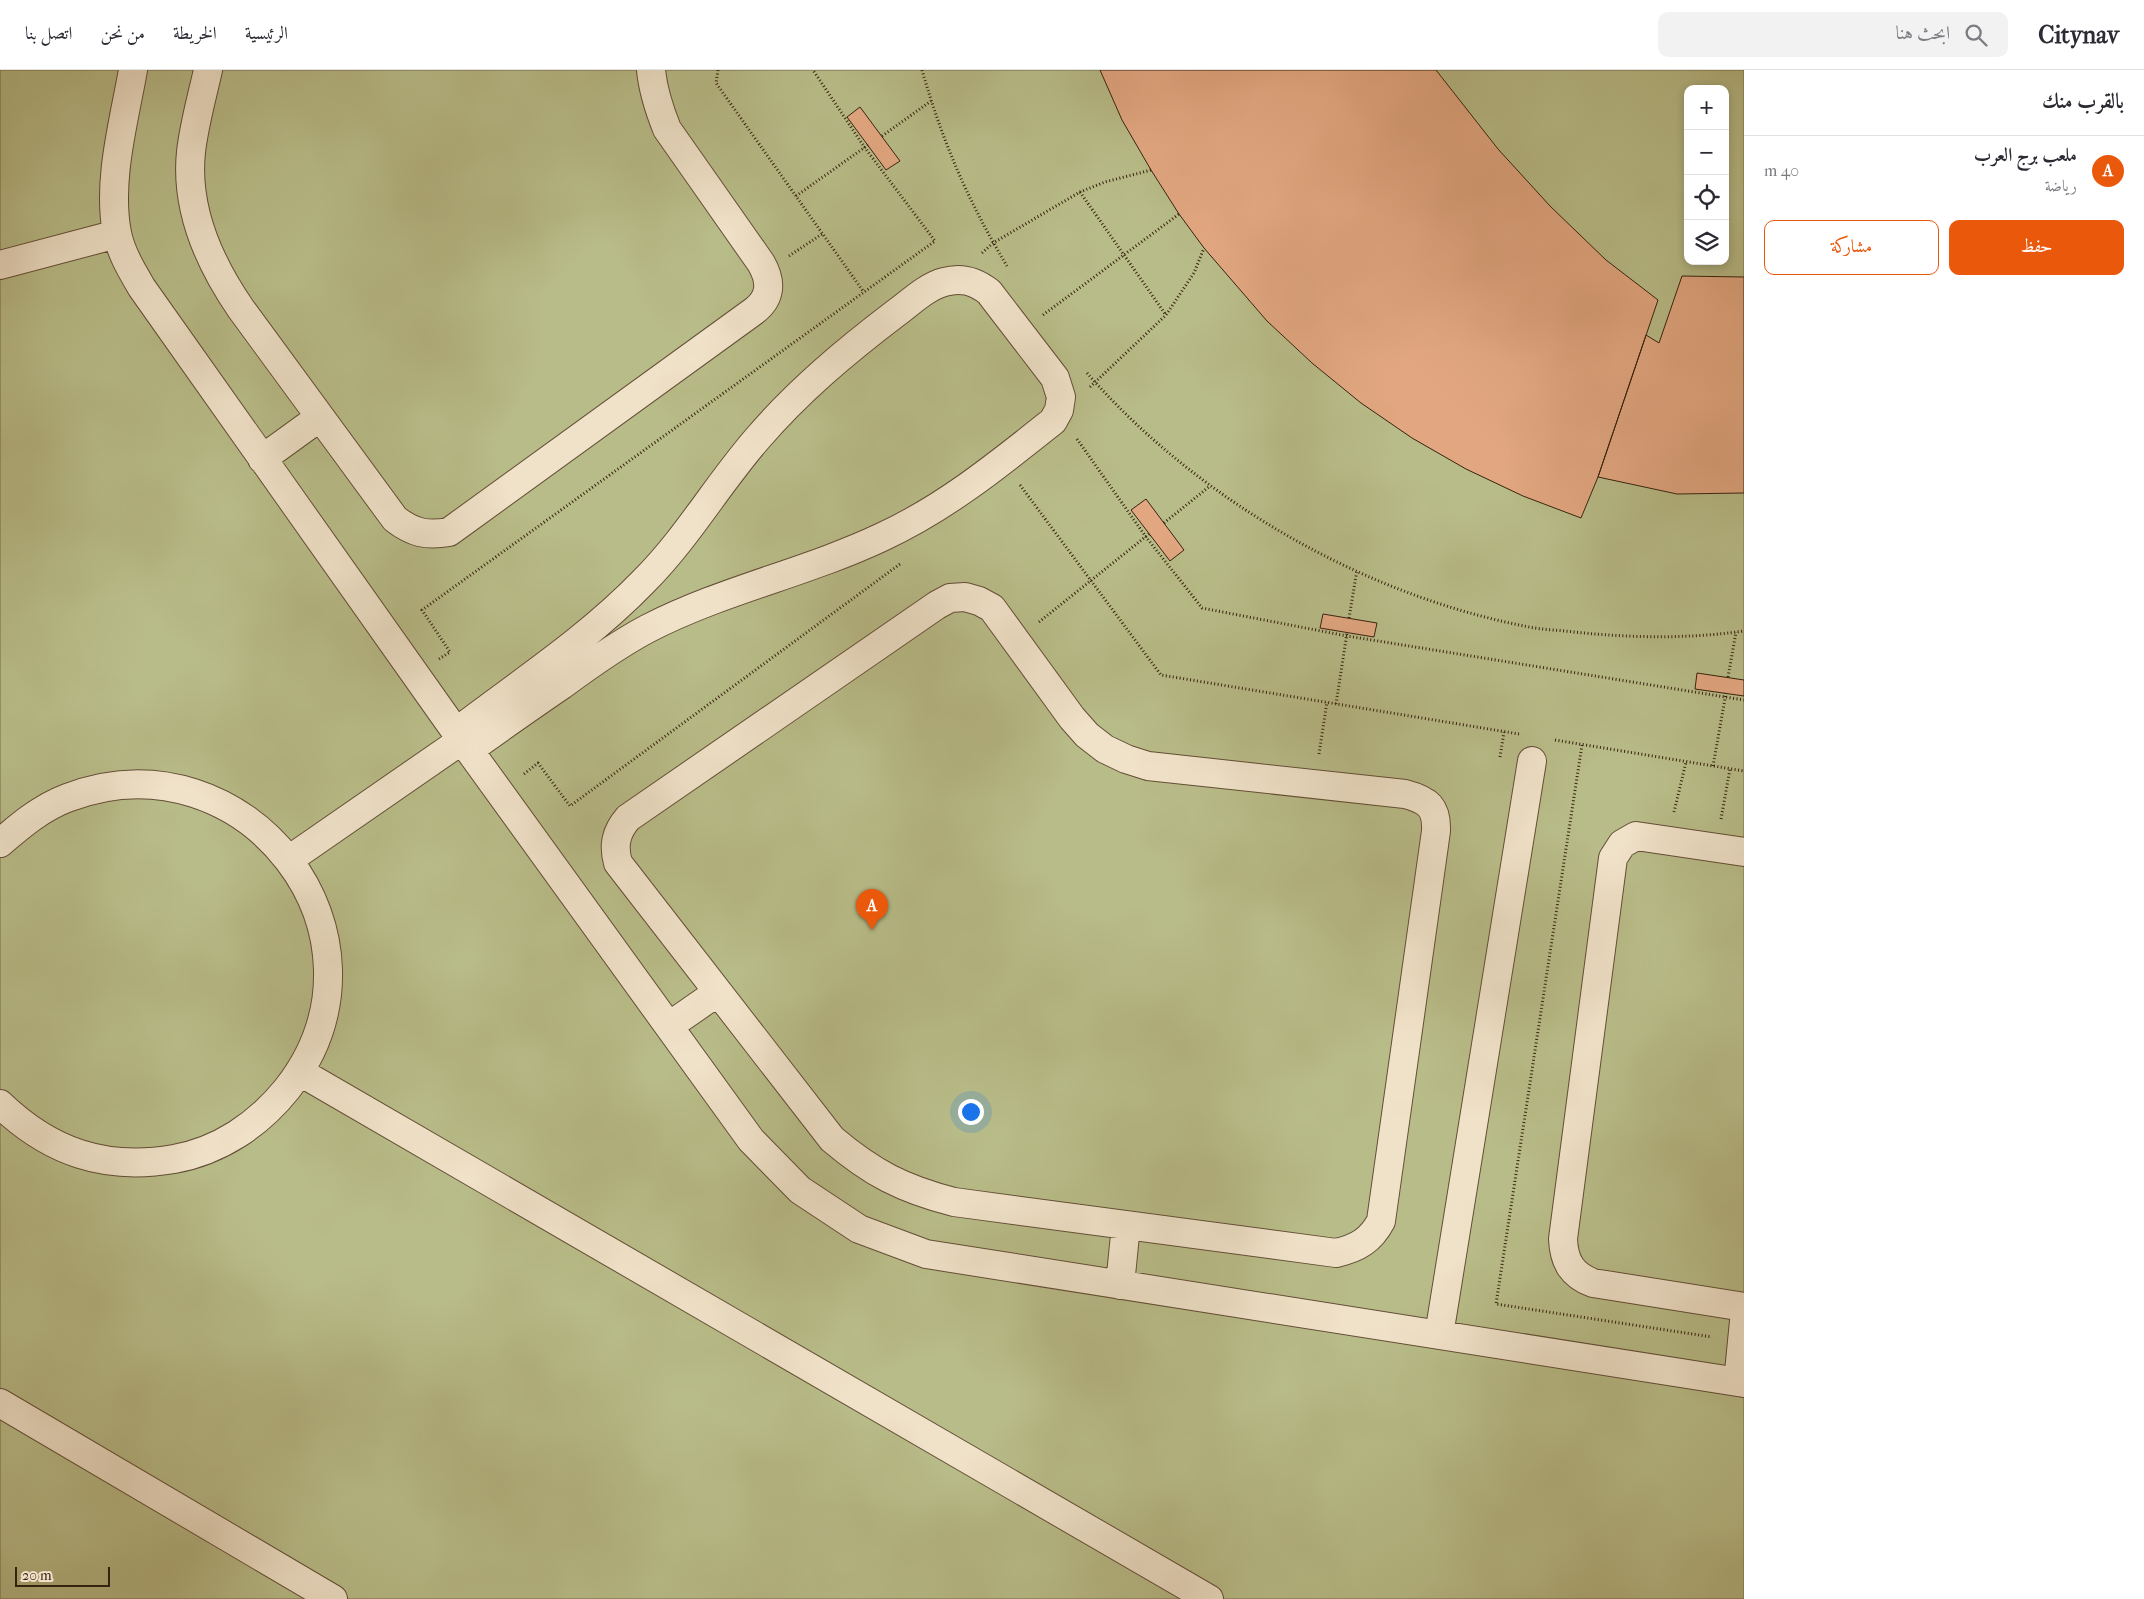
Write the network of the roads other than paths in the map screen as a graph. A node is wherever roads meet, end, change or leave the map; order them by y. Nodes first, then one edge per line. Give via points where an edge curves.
1 (133, 70) edge
2 (208, 70) edge
3 (651, 70) edge
4 (117, 234) junction
5 (0, 265) edge
6 (320, 417) junction
7 (262, 459) junction
8 (462, 740) junction
9 (1532, 761) dead end
10 (0, 843) edge
11 (1744, 852) edge
12 (290, 859) junction
13 (718, 992) junction
14 (669, 1026) junction
15 (300, 1072) junction
16 (0, 1104) edge
17 (1126, 1225) junction
18 (1120, 1285) junction
19 (1744, 1307) edge
20 (1744, 1321) edge
21 (1439, 1335) junction
22 (1741, 1382) edge
23 (0, 1403) edge
24 (333, 1599) edge
25 (1209, 1599) edge

1 - 4 lane via 113,197
2 - 6 lane via 191,153 192,181 202,235 225,286
3 - 6 lane via 654,93 667,129 766,272 768,294 763,304 450,532 421,534 395,519
4 - 5 lane
4 - 7 lane via 127,262 142,288
6 - 7 lane
7 - 8 lane
8 - 8 lane via 646,629 722,596 850,552 916,520 974,484 1053,421 1061,397 1055,378 994,299 978,284 955,280 924,292 829,367 793,400 756,440 671,552 618,608
8 - 12 lane
8 - 14 lane
9 - 21 lane
10 - 12 lane via 30,817 67,798 107,787 148,784 189,791 228,806 262,829
11 - 19 lane via 1645,836 1628,839 1616,850 1564,1239 1567,1262 1582,1279 1593,1284
12 - 15 lane via 309,891 323,927 328,964 326,1001 317,1038
13 - 14 lane
13 - 17 lane via 832,1139 876,1173 918,1192 954,1202
13 - 17 lane via 618,863 615,852 620,828 628,818 950,598 979,600 992,608 1072,718 1105,749 1126,759 1148,766 1405,794 1425,801 1436,820 1381,1221 1374,1233 1364,1243 1336,1253
14 - 18 lane via 751,1140 800,1190 859,1229 926,1254
15 - 16 lane via 272,1108 236,1136 194,1155 149,1163 103,1161 60,1148 20,1124
15 - 25 lane
17 - 18 lane
18 - 21 lane
20 - 22 lane
21 - 22 lane
23 - 24 lane

